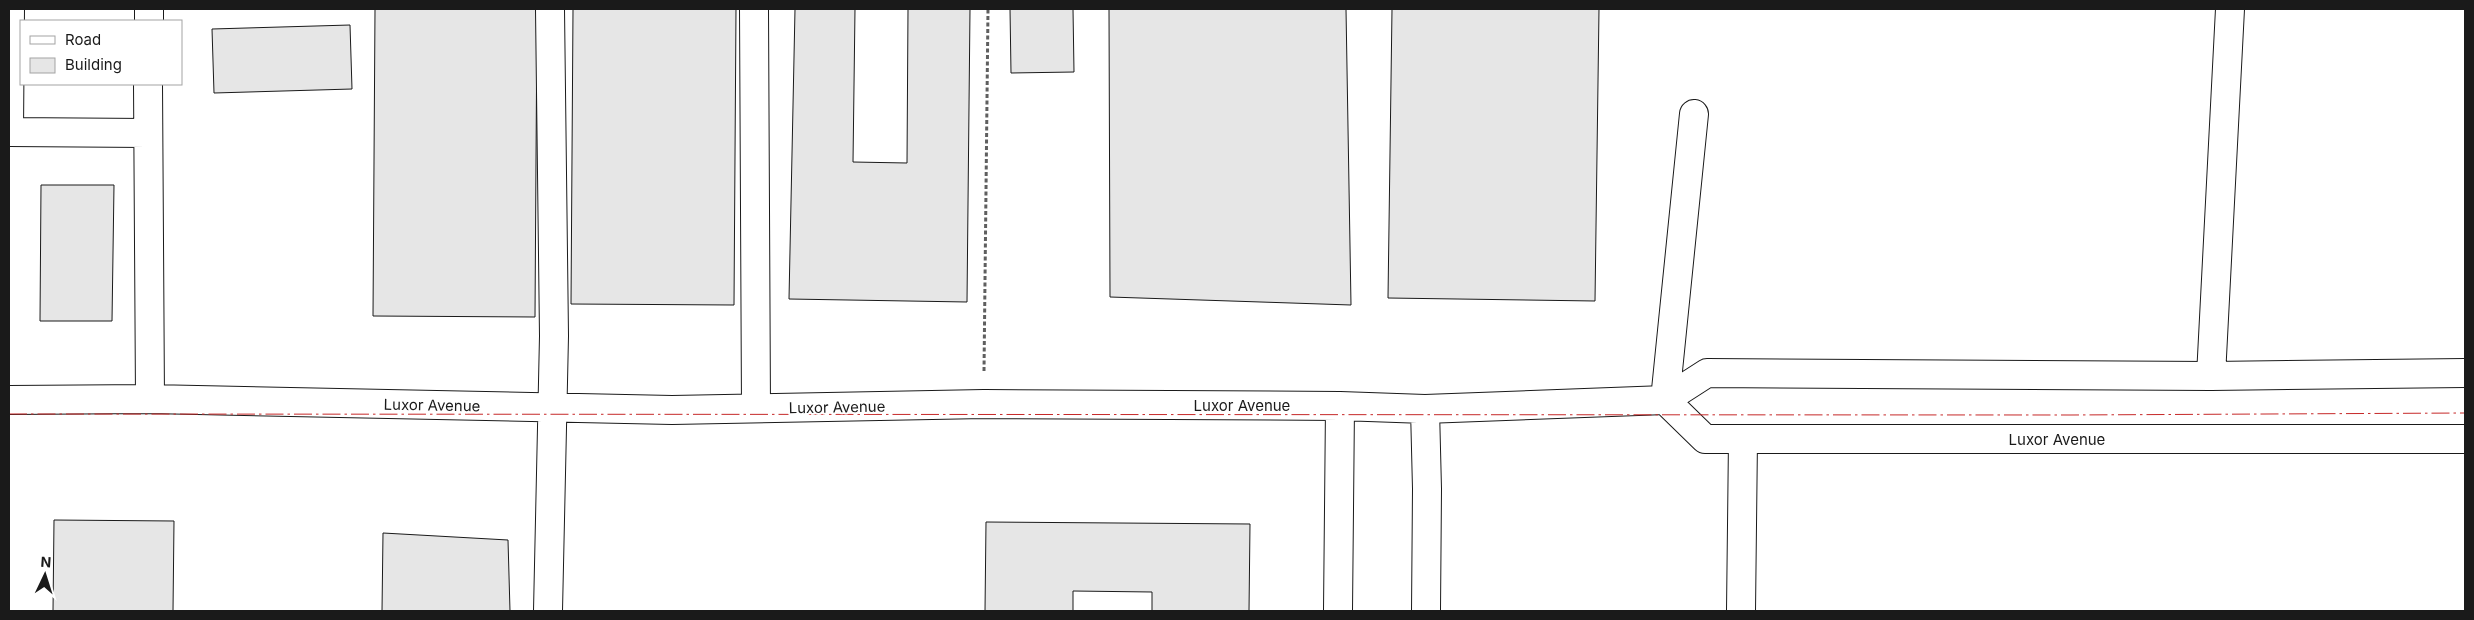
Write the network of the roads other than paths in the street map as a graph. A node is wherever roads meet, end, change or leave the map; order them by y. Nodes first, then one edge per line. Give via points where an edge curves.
1 (10, 9) edge
2 (550, 9) edge
3 (754, 9) edge
4 (2230, 9) edge
5 (148, 85) edge
6 (9, 112) edge
7 (1694, 114) dead end
8 (9, 131) edge
9 (147, 133) junction
10 (2465, 373) edge
11 (2211, 376) junction
12 (150, 399) junction
13 (9, 400) edge
14 (1665, 400) junction
15 (1340, 406) junction
16 (553, 407) junction
17 (756, 408) junction
18 (1425, 409) junction
19 (2465, 438) edge
20 (1743, 439) junction
21 (548, 611) edge
22 (1338, 611) edge
23 (1426, 611) edge
24 (1741, 611) edge

1 - 6 street
2 - 16 street
3 - 17 street
4 - 11 street
5 - 9 street
6 - 8 street
7 - 14 street
8 - 9 street
9 - 12 street
10 - 11 street
11 - 14 street via 1707,373
12 - 13 street, Luxor Avenue
12 - 16 street, Luxor Avenue
14 - 18 street, Luxor Avenue
14 - 20 street, Luxor Avenue via 1705,440
15 - 17 street, Luxor Avenue via 984,404
15 - 18 street, Luxor Avenue
15 - 22 street
16 - 17 street, Luxor Avenue
16 - 21 street
18 - 23 street
19 - 20 street, Luxor Avenue
20 - 24 street

